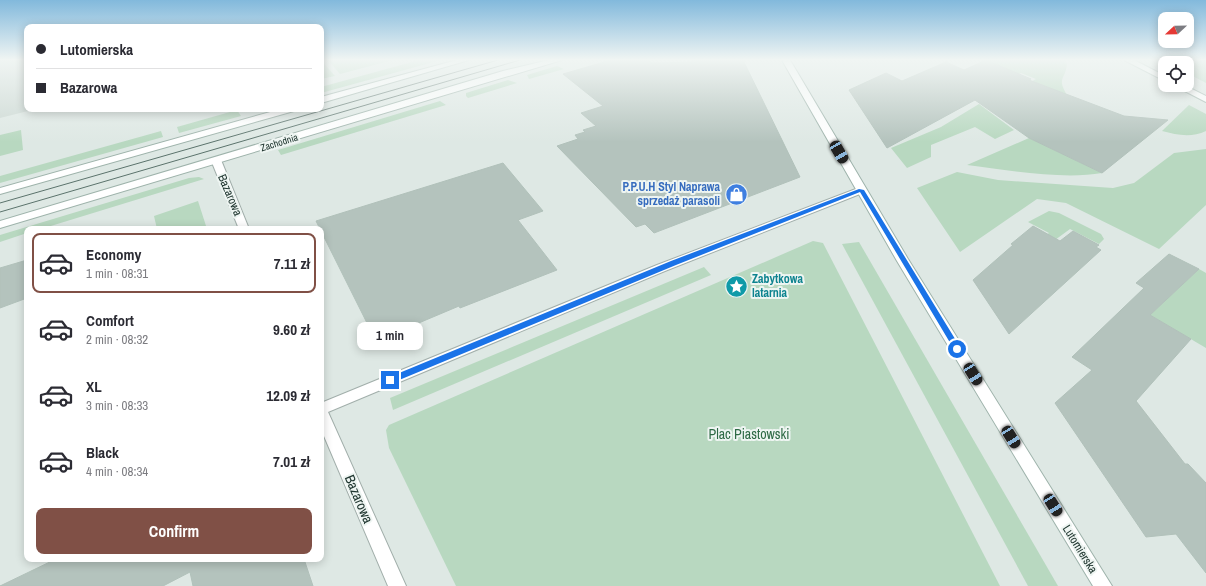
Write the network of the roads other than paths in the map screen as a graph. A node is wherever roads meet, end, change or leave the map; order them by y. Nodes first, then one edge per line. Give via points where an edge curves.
1 (367, 87) edge
2 (458, 87) edge
3 (802, 87) edge
4 (1192, 92) edge
5 (324, 99) edge
6 (1206, 99) edge
7 (280, 112) edge
8 (216, 160) junction
9 (861, 190) junction
10 (0, 191) edge
11 (0, 225) edge
12 (243, 226) edge
13 (324, 408) edge
14 (324, 419) edge
15 (397, 586) edge
16 (1103, 586) edge

1 - 5 main road
2 - 8 main road, Zachodnia
3 - 9 main road, Lutomierska
4 - 6 main road
7 - 10 main road
8 - 11 main road, Zachodnia
8 - 12 main road, Bazarowa
9 - 13 main road via 667,265
9 - 16 main road, Lutomierska
14 - 15 main road, Bazarowa

